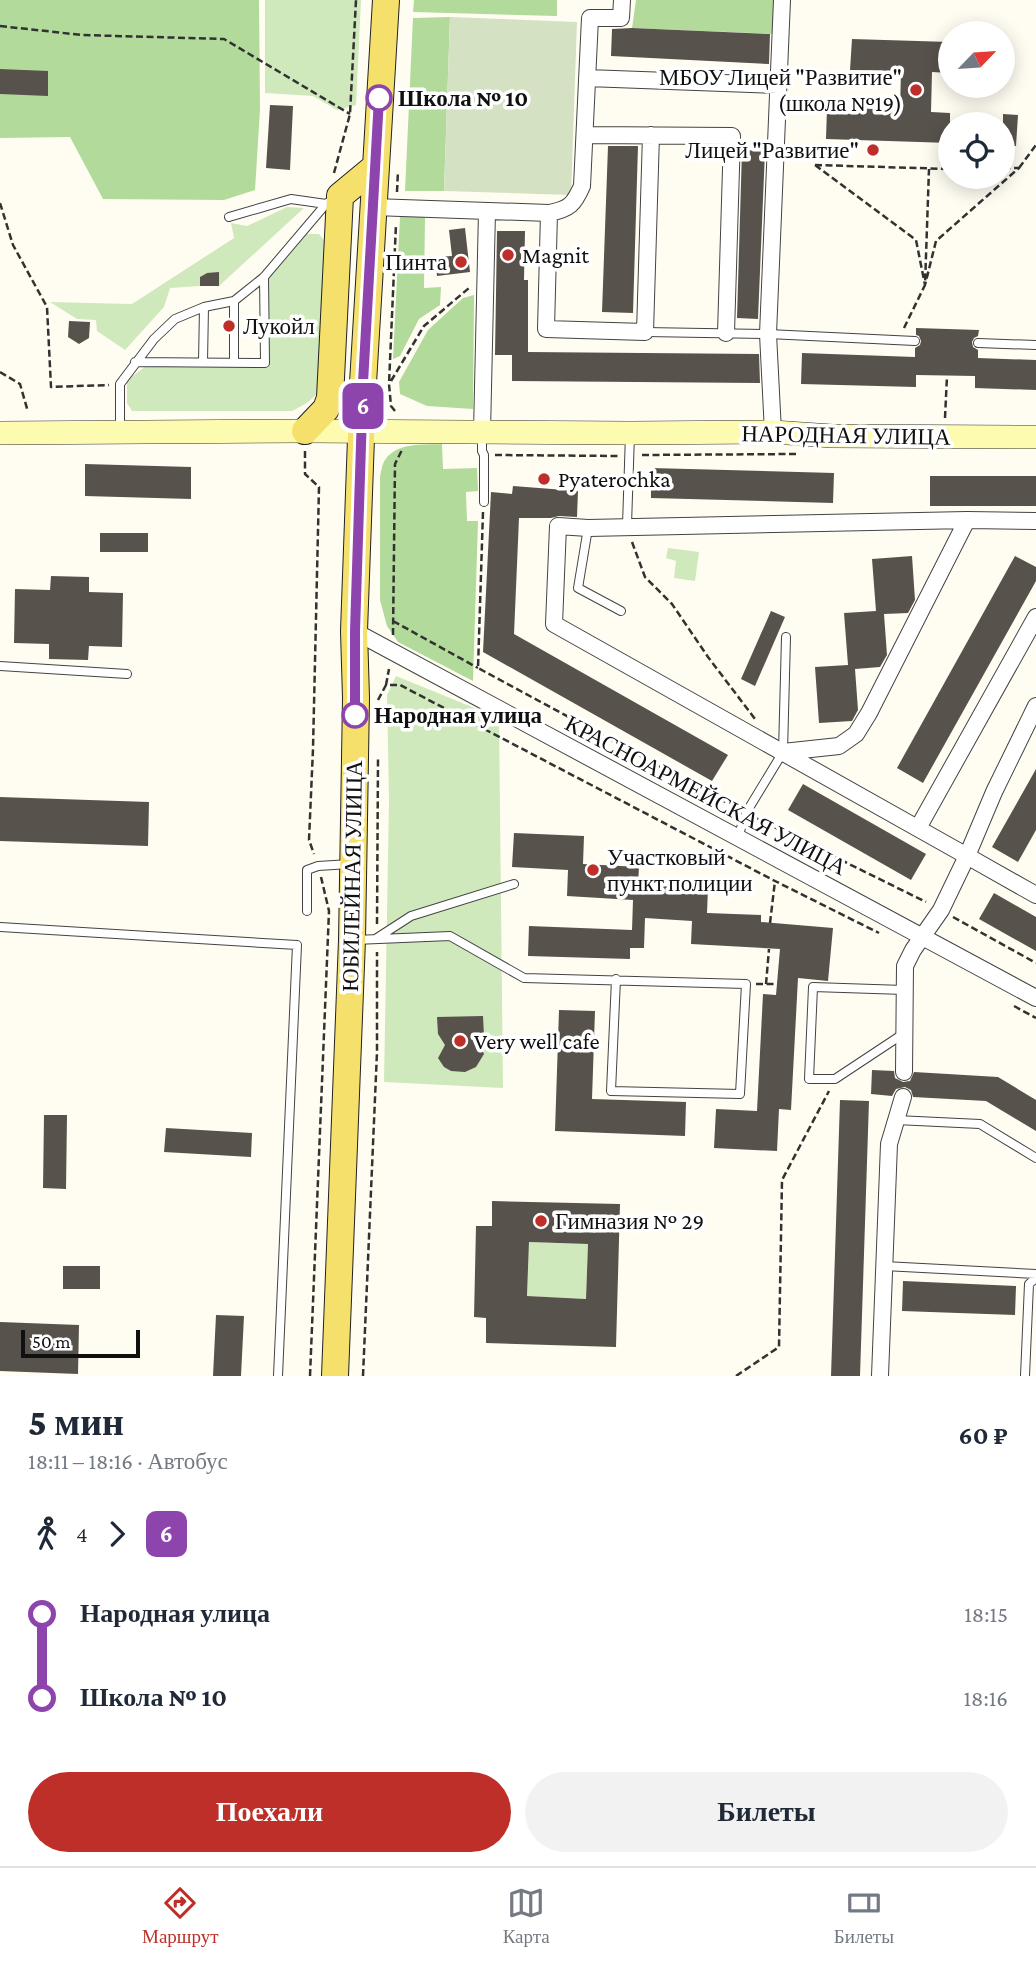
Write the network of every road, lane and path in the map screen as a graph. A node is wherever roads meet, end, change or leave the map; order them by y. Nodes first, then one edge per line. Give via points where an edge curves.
1 (356, 0) edge
2 (386, 0) edge
3 (622, 0) edge
4 (782, 0) edge
5 (0, 26) edge
6 (587, 78) junction
7 (778, 85) junction
8 (350, 114) junction
9 (585, 135) junction
10 (651, 135) junction
11 (1036, 145) edge
12 (387, 167) junction
13 (1015, 168) edge
14 (1019, 168) junction
15 (929, 169) junction
16 (938, 169) edge
17 (333, 200) junction
18 (0, 203) edge
19 (385, 207) junction
20 (487, 211) junction
21 (549, 213) junction
22 (229, 217) dead end
23 (486, 276) junction
24 (264, 277) junction
25 (925, 285) junction
26 (234, 301) junction
27 (204, 307) junction
28 (645, 332) junction
29 (726, 333) junction
30 (768, 334) junction
31 (898, 341) junction
32 (915, 341) dead end
33 (978, 343) dead end
34 (1036, 345) edge
35 (135, 362) junction
36 (203, 362) junction
37 (234, 362) junction
38 (0, 372) edge
39 (947, 376) dead end
40 (120, 384) junction
41 (389, 384) junction
42 (305, 431) junction
43 (362, 431) junction
44 (401, 431) junction
45 (482, 432) junction
46 (773, 432) junction
47 (0, 433) edge
48 (34, 433) junction
49 (120, 433) junction
50 (945, 436) junction
51 (1036, 438) edge
52 (630, 444) junction
53 (806, 454) dead end
54 (484, 455) junction
55 (484, 502) joint
56 (967, 520) junction
57 (1036, 520) edge
58 (627, 525) junction
59 (588, 528) junction
60 (621, 611) dead end
61 (1036, 617) edge
62 (393, 621) junction
63 (355, 631) junction
64 (786, 637) dead end
65 (392, 652) junction
66 (0, 666) edge
67 (478, 668) junction
68 (127, 674) dead end
69 (386, 685) junction
70 (378, 700) dead end
71 (1036, 706) edge
72 (756, 719) dead end
73 (783, 752) junction
74 (378, 753) dead end
75 (746, 813) junction
76 (918, 828) junction
77 (738, 837) junction
78 (967, 856) junction
79 (354, 864) junction
80 (318, 866) junction
81 (775, 881) junction
82 (514, 884) dead end
83 (1036, 895) edge
84 (942, 910) junction
85 (307, 911) dead end
86 (770, 923) dead end
87 (0, 927) edge
88 (878, 933) dead end
89 (923, 937) junction
90 (365, 939) junction
91 (769, 949) dead end
92 (1036, 963) edge
93 (616, 979) junction
94 (746, 984) junction
95 (766, 984) junction
96 (777, 985) dead end
97 (904, 990) junction
98 (1036, 998) edge
99 (1014, 1006) dead end
100 (1036, 1018) edge
101 (903, 1034) junction
102 (904, 1072) dead end
103 (835, 1079) junction
104 (903, 1097) dead end
105 (896, 1120) junction
106 (1036, 1158) edge
107 (884, 1266) junction
108 (1036, 1276) edge
109 (278, 1376) edge
110 (310, 1376) edge
111 (335, 1376) edge
112 (363, 1376) edge
113 (736, 1376) edge
114 (880, 1376) edge
115 (1025, 1376) edge

1 - 8 path
2 - 12 main road, ЮБИЛЕЙНАЯ УЛИЦА
3 - 6 street via 621,18 590,18
4 - 7 street
5 - 8 path via 82,35 224,39
6 - 7 street
6 - 9 street
7 - 30 street
8 - 17 path
9 - 10 street
9 - 21 street via 582,186 574,203
10 - 28 street
10 - 29 street via 732,136
11 - 14 path
12 - 17 main road
12 - 19 main road, ЮБИЛЕЙНАЯ УЛИЦА
12 - 19 path
13 - 14 path
14 - 25 path via 936,242
15 - 16 path
15 - 25 path
15 - 25 path via 815,165 916,240
17 - 22 lane via 291,199
17 - 24 lane
17 - 42 main road via 330,398
18 - 40 path via 13,245 47,307 51,387
19 - 20 street
19 - 41 path
19 - 43 main road, ЮБИЛЕЙНАЯ УЛИЦА via 363,383
20 - 21 street
20 - 23 street
21 - 28 street via 546,329
23 - 41 path via 424,326
23 - 45 street
24 - 26 lane
24 - 37 lane via 265,363
25 - 31 path
26 - 27 lane
26 - 37 lane
27 - 35 lane via 175,319
27 - 36 lane
28 - 29 lane
29 - 30 lane
30 - 31 lane
30 - 46 street
31 - 32 lane
33 - 34 lane
35 - 36 lane
35 - 40 lane
36 - 37 lane
38 - 48 path via 20,384
39 - 50 path
40 - 49 lane
41 - 44 path via 391,406 401,417
42 - 43 street, НАРОДНАЯ УЛИЦА
42 - 49 street, НАРОДНАЯ УЛИЦА
42 - 80 path via 305,474 319,487 309,840
43 - 44 street, НАРОДНАЯ УЛИЦА
43 - 63 main road, ЮБИЛЕЙНАЯ УЛИЦА
44 - 45 street, НАРОДНАЯ УЛИЦА
44 - 62 path via 402,452 395,464
45 - 52 street, НАРОДНАЯ УЛИЦА
45 - 54 lane
46 - 50 street, НАРОДНАЯ УЛИЦА
46 - 52 street, НАРОДНАЯ УЛИЦА
47 - 48 street, НАРОДНАЯ УЛИЦА
48 - 49 street, НАРОДНАЯ УЛИЦА
50 - 51 street, НАРОДНАЯ УЛИЦА
52 - 53 path
52 - 54 path
52 - 58 lane
54 - 55 lane
55 - 67 path
56 - 57 street
56 - 58 street
56 - 73 street via 856,734 839,746
58 - 59 street
58 - 72 path via 645,578 672,604
59 - 60 lane via 578,587
59 - 73 street via 558,526 554,624
61 - 76 street
62 - 65 path
62 - 67 path
63 - 65 street, КРАСНОАРМЕЙСКАЯ УЛИЦА
63 - 79 main road, ЮБИЛЕЙНАЯ УЛИЦА
64 - 73 lane
65 - 69 path
65 - 77 street, КРАСНОАРМЕЙСКАЯ УЛИЦА
66 - 68 lane
67 - 75 path
69 - 70 path
69 - 81 path via 400,685
71 - 78 street
73 - 75 lane
73 - 76 street
74 - 90 path
75 - 77 lane
75 - 84 path
76 - 78 street
77 - 89 street, КРАСНОАРМЕЙСКАЯ УЛИЦА
78 - 83 street
78 - 84 street
79 - 80 lane
79 - 90 main road, ЮБИЛЕЙНАЯ УЛИЦА
80 - 85 lane via 307,870
80 - 110 path via 329,911
81 - 86 path
81 - 88 path
82 - 90 lane via 411,916
84 - 89 street
84 - 92 path
87 - 109 lane via 297,945
89 - 97 street via 905,966
89 - 98 street, КРАСНОАРМЕЙСКАЯ УЛИЦА
90 - 93 lane via 450,936 524,978
90 - 111 main road, ЮБИЛЕЙНАЯ УЛИЦА
90 - 112 path via 377,1052
91 - 95 path
93 - 94 lane
93 - 94 lane via 611,1091 740,1094
94 - 95 path
95 - 96 path
97 - 101 street
97 - 103 lane via 813,988 809,1079
99 - 100 path
101 - 102 street
101 - 103 lane
103 - 113 path via 782,1180 779,1347
104 - 105 street
105 - 106 lane via 980,1124
105 - 107 street via 889,1144
107 - 108 lane
107 - 114 street
108 - 115 lane via 1029,1284

